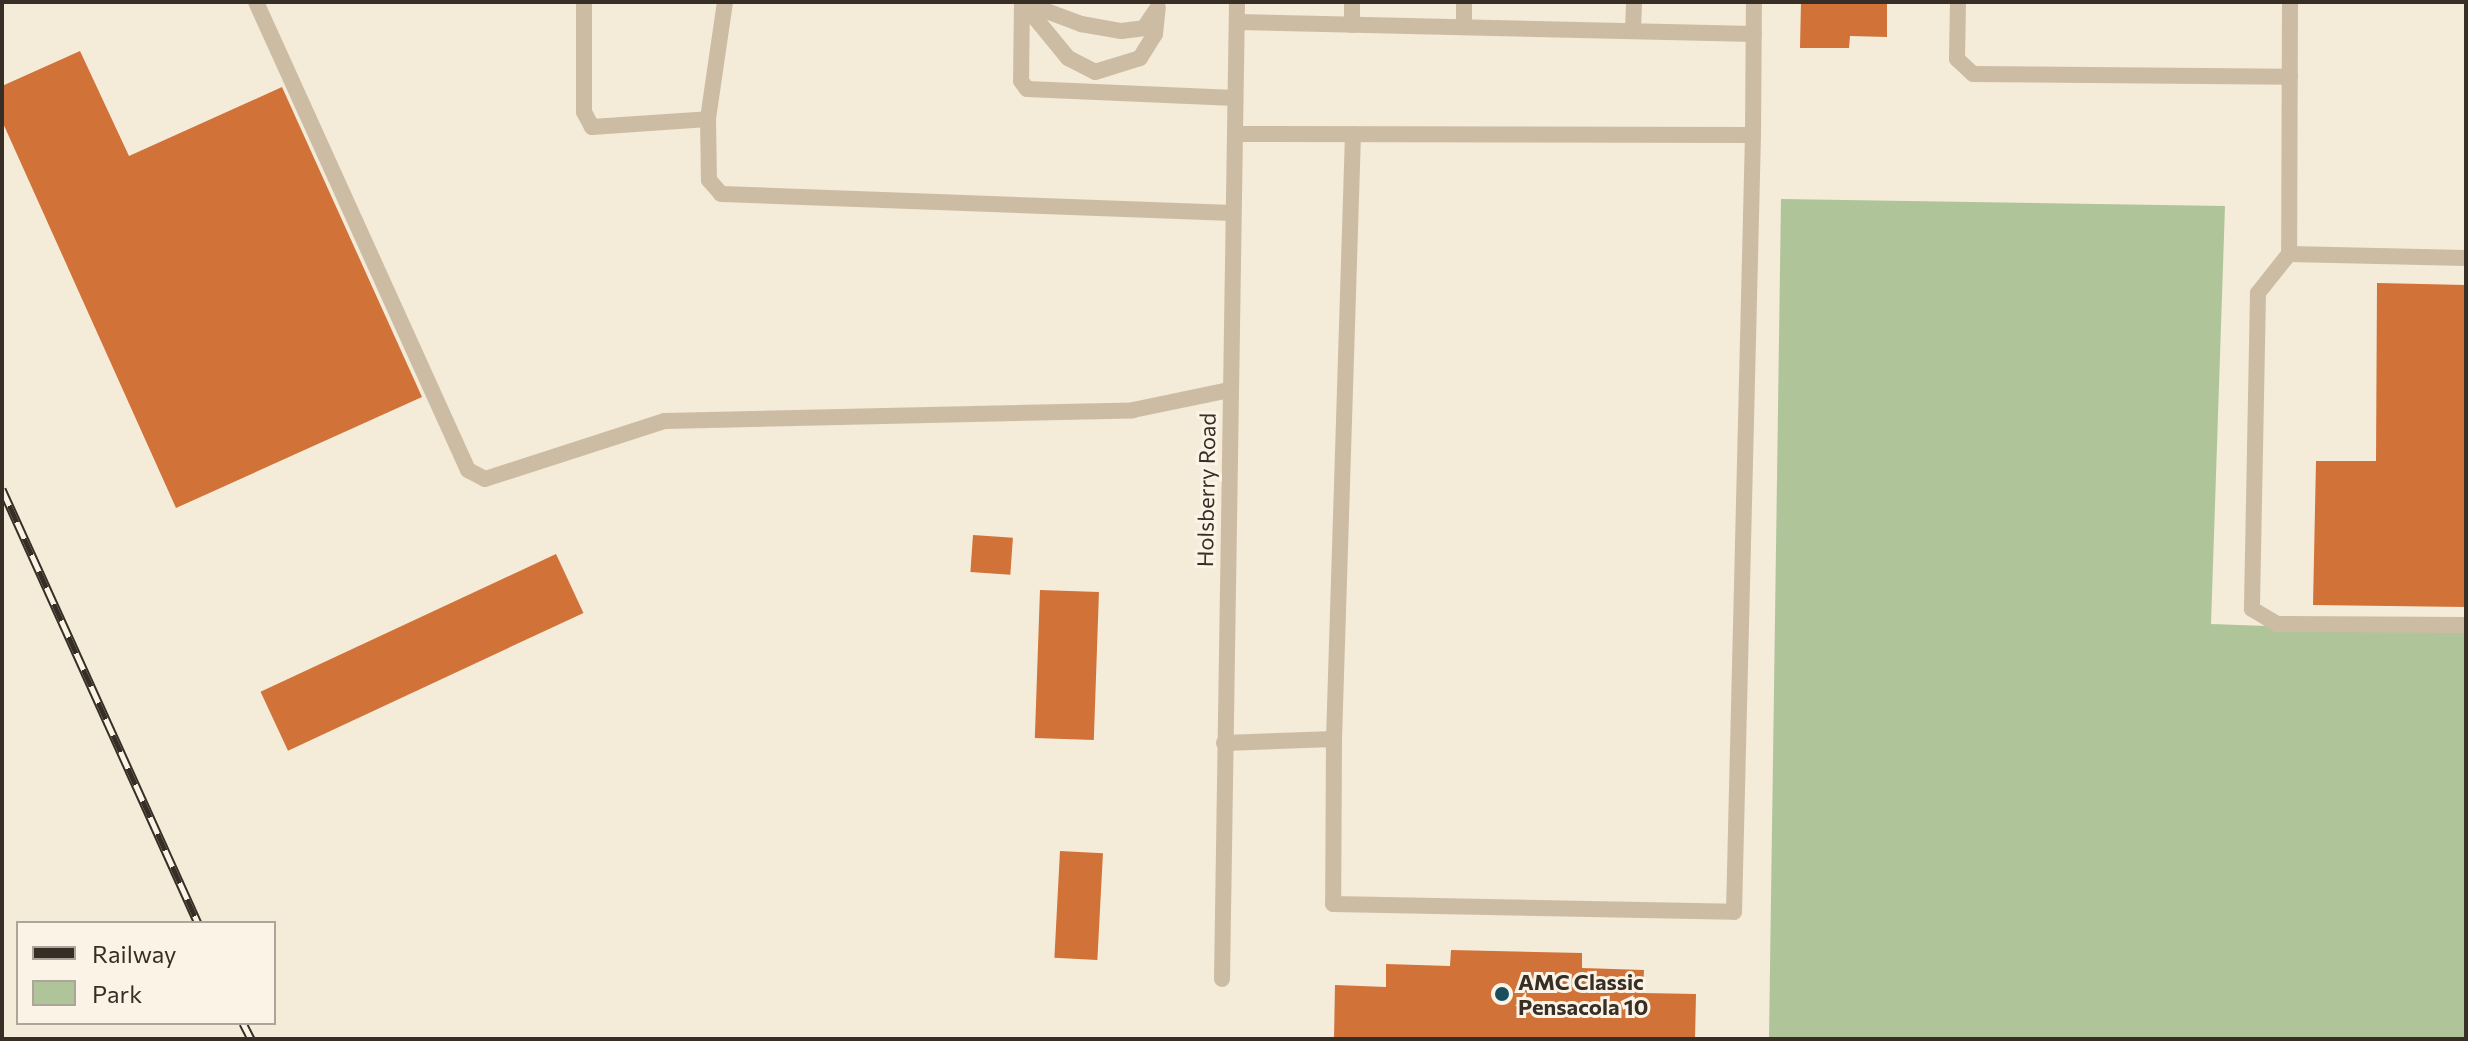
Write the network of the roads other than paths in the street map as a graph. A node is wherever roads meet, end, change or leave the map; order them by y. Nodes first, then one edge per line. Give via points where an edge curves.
1 (256, 2) edge
2 (584, 2) edge
3 (725, 2) edge
4 (1023, 2) edge
5 (1237, 2) edge
6 (1352, 2) edge
7 (1464, 2) edge
8 (1634, 2) edge
9 (1754, 2) edge
10 (1958, 2) edge
11 (2290, 2) edge
12 (1158, 4) edge
13 (1237, 22) junction
14 (1352, 25) junction
15 (1464, 27) junction
16 (1633, 31) junction
17 (1754, 34) junction
18 (2290, 77) junction
19 (1235, 98) junction
20 (708, 119) junction
21 (1235, 134) junction
22 (1353, 134) junction
23 (1753, 135) junction
24 (1233, 213) junction
25 (2289, 254) junction
26 (2466, 258) edge
27 (1230, 390) junction
28 (2466, 625) edge
29 (1334, 739) junction
30 (1224, 743) junction
31 (1222, 979) dead end

1 - 27 lane via 468,470 485,479 665,421 1133,410
2 - 20 lane via 584,112 592,127
3 - 20 lane
4 - 12 lane via 1081,24 1121,31 1144,28
4 - 12 lane via 1068,58 1095,72 1140,58 1155,34
4 - 19 lane via 1021,81 1027,89
5 - 13 lane, Holsberry Road
6 - 14 lane
7 - 15 lane
8 - 16 lane
9 - 17 lane
10 - 18 lane via 1957,59 1973,74
11 - 18 lane
13 - 14 lane
13 - 19 lane, Holsberry Road
14 - 15 lane
15 - 16 lane
16 - 17 lane
17 - 23 lane
18 - 25 lane
19 - 21 lane, Holsberry Road
20 - 24 lane via 709,180 721,194
21 - 22 lane
21 - 24 lane, Holsberry Road
22 - 23 lane
22 - 29 lane
23 - 29 lane via 1734,912 1333,904
24 - 27 lane, Holsberry Road
25 - 26 lane
25 - 28 lane via 2258,293 2252,609 2277,624
27 - 30 lane, Holsberry Road
29 - 30 lane
30 - 31 lane, Holsberry Road

